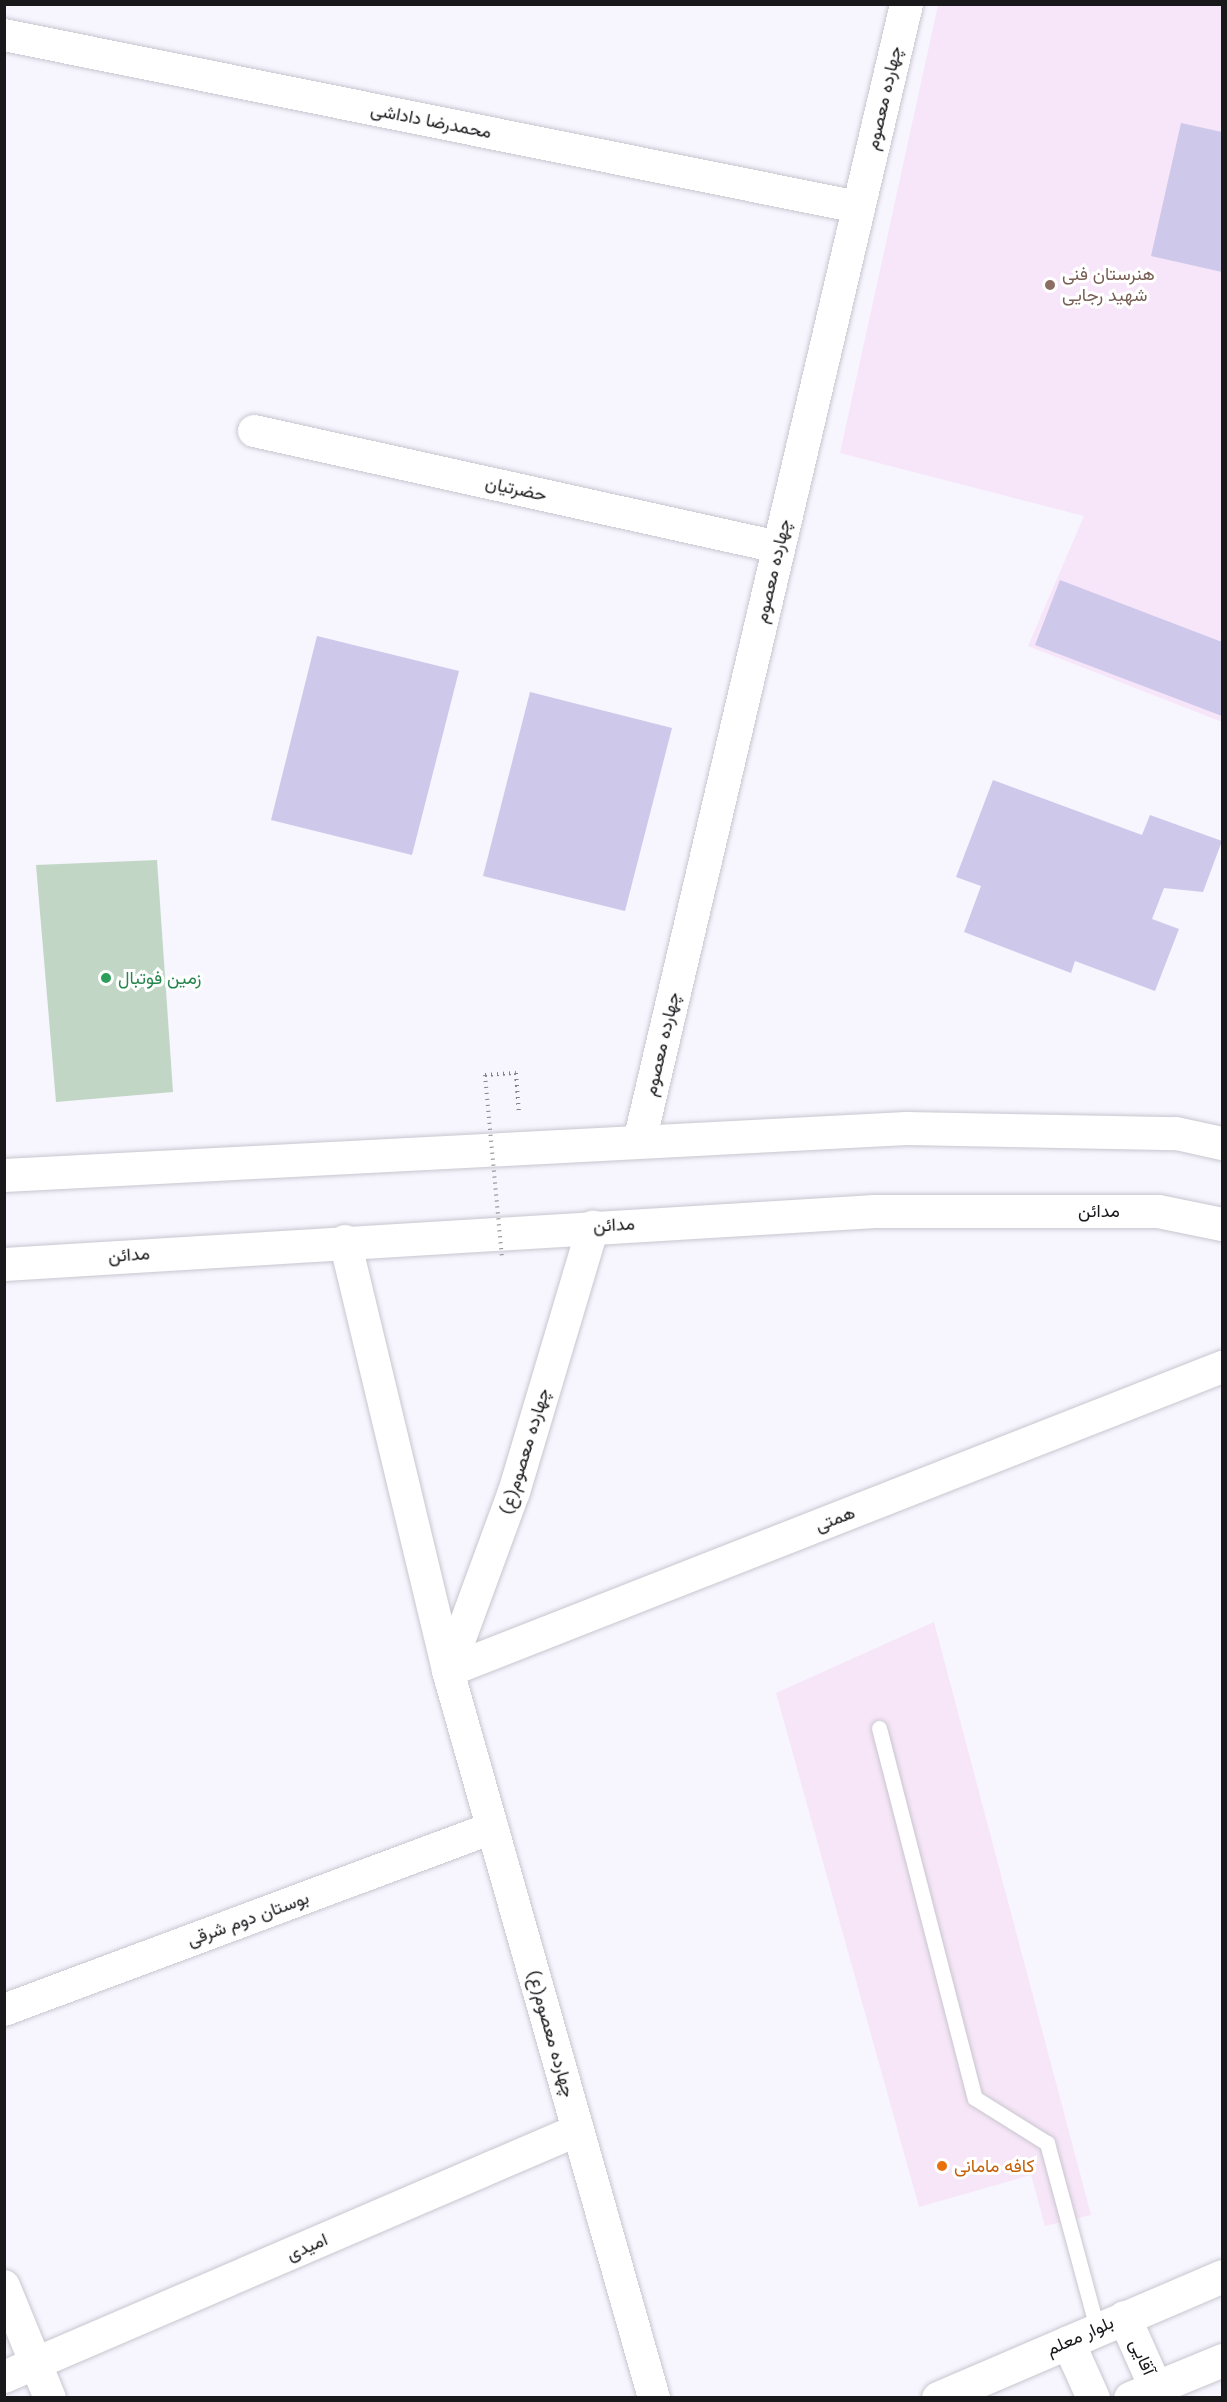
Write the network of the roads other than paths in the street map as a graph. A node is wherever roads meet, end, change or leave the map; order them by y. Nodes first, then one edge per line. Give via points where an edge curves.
1 (906, 4) edge
2 (4, 35) edge
3 (858, 207) junction
4 (254, 431) dead end
5 (778, 547) junction
6 (640, 1137) junction
7 (1222, 1143) edge
8 (4, 1175) edge
9 (1222, 1224) edge
10 (593, 1227) junction
11 (345, 1241) junction
12 (4, 1264) edge
13 (1222, 1367) edge
14 (448, 1671) junction
15 (879, 1728) dead end
16 (492, 1828) junction
17 (4, 2010) edge
18 (578, 2130) junction
19 (1222, 2276) edge
20 (4, 2286) edge
21 (1111, 2323) junction
22 (1068, 2342) junction
23 (1222, 2360) edge
24 (36, 2364) junction
25 (4, 2377) edge
26 (1148, 2394) edge
27 (50, 2397) edge
28 (654, 2397) edge
29 (938, 2397) edge
30 (1093, 2397) edge

1 - 3 main road, چهارده معصوم
2 - 3 street, محمدرضا داداشی
3 - 5 main road, چهارده معصوم
4 - 5 street, حضرتیان
5 - 6 main road, چهارده معصوم
6 - 7 main road via 906,1128 1176,1133
6 - 8 main road
9 - 10 main road, مدائن via 1158,1211 874,1211
10 - 11 main road, مدائن
10 - 14 street, چهارده معصوم(ع) via 514,1492
11 - 12 main road, مدائن
11 - 14 street, چهارده معصوم(ع)
13 - 14 street, همتی
14 - 16 street, چهارده معصوم(ع)
15 - 21 lane via 975,2098 1047,2143
16 - 17 street, بوستان دوم شرقی
16 - 18 street, چهارده معصوم(ع)
18 - 24 street, امیدی
18 - 28 street, چهارده معصوم(ع)
19 - 21 main road, بلوار معلم
20 - 24 street
21 - 22 main road, بلوار معلم
21 - 26 main road, آقایی
22 - 29 main road, بلوار معلم
22 - 30 main road
23 - 26 main road
24 - 25 street, امیدی
24 - 27 street

